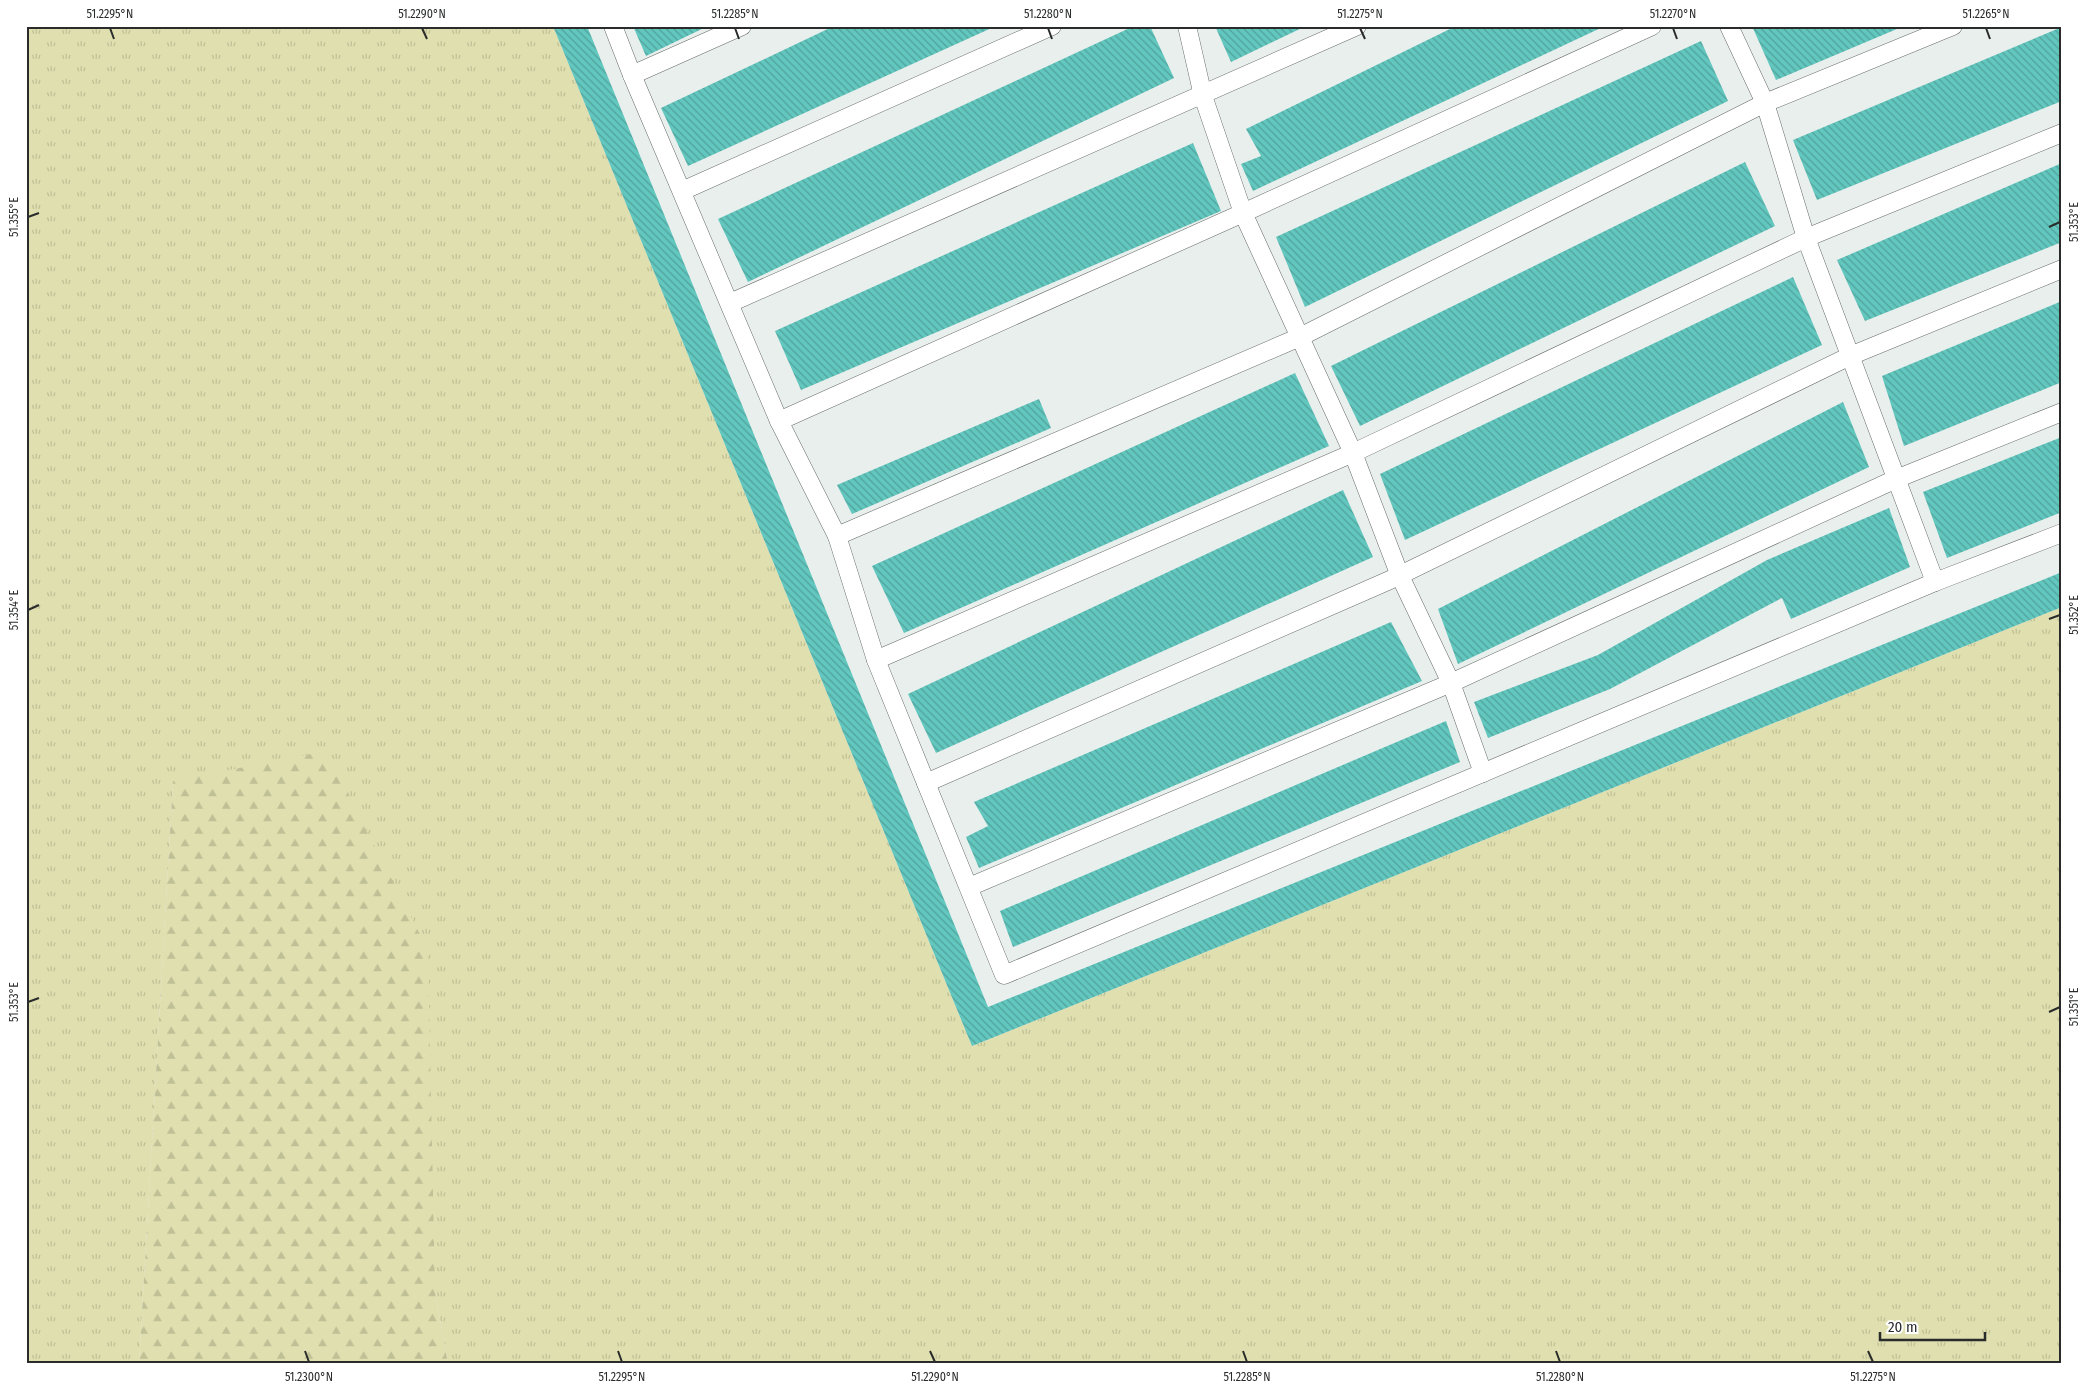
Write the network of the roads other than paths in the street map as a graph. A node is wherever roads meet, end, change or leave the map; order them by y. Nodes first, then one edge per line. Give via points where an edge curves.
1 (614, 26) edge
2 (742, 26) edge
3 (1052, 26) edge
4 (1186, 26) edge
5 (1357, 26) edge
6 (1652, 26) edge
7 (1729, 26) edge
8 (1953, 26) edge
9 (632, 75) junction
10 (1203, 96) junction
11 (1765, 103) junction
12 (2062, 134) edge
13 (682, 191) junction
14 (1244, 213) junction
15 (1806, 238) junction
16 (2062, 269) edge
17 (730, 303) junction
18 (1300, 337) junction
19 (1850, 356) junction
20 (2062, 412) edge
21 (779, 421) junction
22 (1353, 453) junction
23 (1896, 479) junction
24 (2062, 533) edge
25 (837, 536) junction
26 (1400, 576) junction
27 (1935, 582) junction
28 (876, 660) junction
29 (1451, 683) junction
30 (1483, 773) junction
31 (926, 784) junction
32 (969, 887) junction

1 - 9 lane
2 - 9 lane
3 - 13 lane
4 - 10 lane
5 - 10 lane
6 - 14 lane
7 - 11 lane
8 - 11 lane
9 - 13 lane
10 - 14 lane
10 - 17 lane
11 - 15 lane
11 - 18 lane
12 - 15 lane
13 - 17 lane
14 - 18 lane
14 - 21 lane
15 - 19 lane
15 - 22 lane
16 - 19 lane
17 - 21 lane
18 - 22 lane
18 - 25 lane
19 - 23 lane
19 - 26 lane
20 - 23 lane
21 - 25 lane
22 - 26 lane
22 - 28 lane
23 - 27 lane
23 - 29 lane
24 - 27 lane
25 - 28 lane
26 - 29 lane
26 - 31 lane
27 - 30 lane
28 - 31 lane
29 - 30 lane
29 - 32 lane
30 - 32 lane via 1004,975
31 - 32 lane

